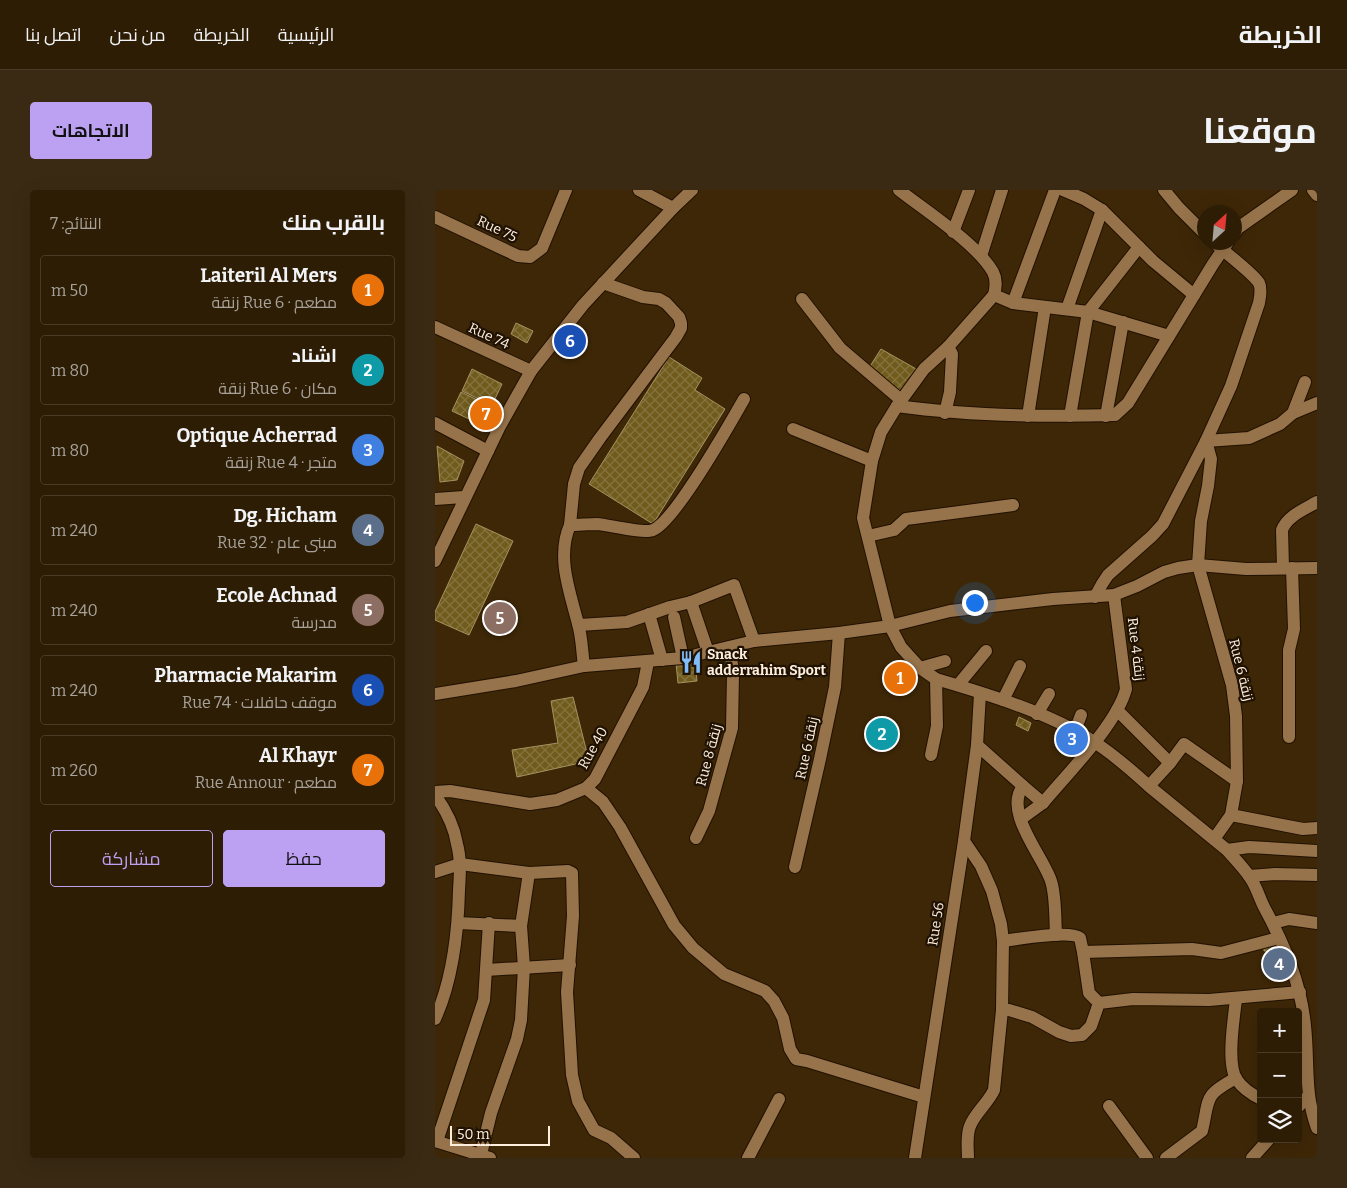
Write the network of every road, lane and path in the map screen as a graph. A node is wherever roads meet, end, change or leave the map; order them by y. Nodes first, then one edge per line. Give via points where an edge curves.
1 (566, 190) edge
2 (639, 190) edge
3 (692, 190) edge
4 (899, 190) edge
5 (969, 190) edge
6 (1001, 190) edge
7 (1055, 190) edge
8 (1063, 190) edge
9 (1164, 190) edge
10 (1292, 190) edge
11 (1313, 190) edge
12 (1317, 195) edge
13 (673, 208) junction
14 (1102, 210) junction
15 (435, 217) edge
16 (1197, 226) edge
17 (1242, 226) edge
18 (953, 232) junction
19 (1139, 246) junction
20 (1218, 250) edge
21 (1226, 250) edge
22 (981, 256) junction
23 (603, 284) junction
24 (994, 295) junction
25 (1194, 295) junction
26 (802, 299) dead end
27 (1013, 303) junction
28 (1045, 307) junction
29 (1067, 309) junction
30 (1088, 312) junction
31 (1123, 322) junction
32 (435, 327) edge
33 (1169, 336) junction
34 (948, 346) junction
35 (531, 372) junction
36 (1305, 382) dead end
37 (744, 399) dead end
38 (899, 403) junction
39 (1317, 403) edge
40 (945, 413) junction
41 (1293, 413) junction
42 (1028, 416) junction
43 (1070, 416) junction
44 (1106, 416) junction
45 (435, 423) edge
46 (793, 429) dead end
47 (1206, 441) junction
48 (488, 451) junction
49 (872, 461) junction
50 (464, 497) junction
51 (435, 499) edge
52 (1317, 502) edge
53 (1013, 505) dead end
54 (570, 526) junction
55 (868, 536) junction
56 (435, 561) edge
57 (1198, 565) junction
58 (1288, 568) junction
59 (1317, 568) edge
60 (1114, 595) junction
61 (1095, 597) junction
62 (691, 602) junction
63 (649, 614) junction
64 (674, 617) dead end
65 (579, 625) junction
66 (890, 626) junction
67 (839, 633) junction
68 (754, 641) junction
69 (730, 647) junction
70 (986, 651) dead end
71 (708, 652) junction
72 (683, 658) junction
73 (662, 660) junction
74 (945, 661) dead end
75 (648, 662) junction
76 (583, 666) junction
77 (1020, 666) dead end
78 (920, 668) junction
79 (936, 679) junction
80 (958, 685) junction
81 (435, 694) edge
82 (980, 694) junction
83 (1049, 694) dead end
84 (1003, 700) junction
85 (1117, 710) junction
86 (1037, 714) junction
87 (1081, 715) dead end
88 (1075, 730) junction
89 (1289, 737) dead end
90 (1094, 742) junction
91 (977, 745) junction
92 (931, 755) dead end
93 (1170, 763) junction
94 (1237, 781) junction
95 (1023, 786) junction
96 (1149, 786) junction
97 (586, 788) junction
98 (435, 793) edge
99 (1043, 803) junction
100 (1231, 815) junction
101 (1021, 819) junction
102 (1316, 833) edge
103 (696, 838) dead end
104 (1214, 839) junction
105 (964, 840) junction
106 (1227, 850) junction
107 (1317, 851) edge
108 (460, 864) junction
109 (795, 867) dead end
110 (435, 872) edge
111 (529, 873) junction
112 (1317, 875) edge
113 (1249, 876) junction
114 (1273, 922) junction
115 (458, 923) junction
116 (489, 923) junction
117 (1317, 923) edge
118 (521, 926) junction
119 (1056, 935) junction
120 (1279, 938) junction
121 (1003, 941) junction
122 (1083, 952) junction
123 (570, 965) junction
124 (524, 967) junction
125 (486, 970) junction
126 (1300, 992) junction
127 (1236, 999) junction
128 (1099, 1003) junction
129 (1002, 1010) junction
130 (435, 1019) edge
131 (1236, 1078) junction
132 (1308, 1096) junction
133 (925, 1097) junction
134 (1259, 1098) edge
135 (779, 1099) dead end
136 (1302, 1103) edge
137 (1109, 1106) dead end
138 (1317, 1128) edge
139 (436, 1141) edge
140 (1265, 1143) edge
141 (486, 1156) edge
142 (634, 1158) edge
143 (748, 1158) edge
144 (915, 1158) edge
145 (968, 1158) edge
146 (1147, 1158) edge
147 (1166, 1158) edge
148 (1252, 1158) edge

1 - 15 street, Rue 75 via 541,248 530,257 518,256
2 - 13 street
3 - 13 street
4 - 18 street
5 - 18 street
6 - 22 street
7 - 27 street
8 - 14 street
9 - 16 street
10 - 17 street
11 - 12 street
13 - 23 street
14 - 19 street
14 - 29 street
18 - 22 street
19 - 25 street
19 - 30 street
20 - 25 street
21 - 47 street via 1259,284 1261,293 1231,386
22 - 24 street via 994,274
23 - 35 street
23 - 54 street via 659,299 679,317 681,328 579,468
24 - 27 street
24 - 34 street
25 - 33 street
26 - 38 street via 840,348
27 - 28 street
28 - 29 street
28 - 42 street
29 - 30 street
30 - 31 street
30 - 43 street
31 - 33 street
31 - 44 street
32 - 35 street, Rue 74
33 - 44 street via 1128,403 1115,416
34 - 38 street via 924,369
34 - 40 street via 952,354
35 - 48 street
36 - 41 street
37 - 54 street via 682,500 652,532 597,524
38 - 40 street
38 - 49 street via 881,432
39 - 41 street
40 - 42 street
41 - 47 street via 1280,424 1249,438
42 - 43 street
43 - 44 street
45 - 48 street
46 - 49 street
47 - 57 street, Rue 6 زنقة via 1211,460
47 - 61 street via 1163,524 1108,575
48 - 50 street
49 - 55 street via 863,518
50 - 51 street
50 - 56 street
52 - 58 street via 1284,525
53 - 55 street via 906,519 894,530
54 - 65 street via 564,545 564,562
55 - 66 street
57 - 58 street
57 - 60 street via 1164,572
57 - 94 street, Rue 6 زنقة via 1231,685 1236,716
58 - 59 street
58 - 89 street via 1294,629 1289,650
60 - 61 street
60 - 85 street, Rue 4 زنقة via 1127,689
61 - 66 street via 950,611
62 - 63 street
62 - 68 street via 734,585
62 - 71 street
63 - 65 street via 627,622
63 - 73 street
64 - 72 street
65 - 76 street
66 - 67 street
66 - 78 street via 901,648
67 - 68 street
67 - 109 street, Rue 6 زنقة via 835,687
68 - 69 street
69 - 71 street
69 - 103 street, Rue 8 زنقة via 733,728 709,811
70 - 80 street
71 - 72 street
72 - 73 street
73 - 75 street
74 - 78 street
75 - 76 street
75 - 97 street, Rue 40 via 643,687 595,779
76 - 81 street
77 - 84 street
78 - 79 street
79 - 80 street
79 - 92 street via 937,726
80 - 82 street
82 - 84 street
82 - 91 street, Rue 56
83 - 86 street
84 - 86 street
85 - 90 street, Rue 4 زنقة
85 - 93 street
86 - 88 street
87 - 88 street
88 - 90 street
90 - 96 street via 1117,757
90 - 99 street, Rue 4 زنقة
91 - 95 street
91 - 105 street, Rue 56
93 - 94 street via 1184,744
93 - 96 street
94 - 100 street, Rue 6 زنقة
95 - 99 street
95 - 101 street via 1017,793
96 - 104 street
97 - 98 street, Rue 40 via 557,800 530,804 450,791
97 - 133 street via 603,802 620,827 674,924 693,948 724,974 765,991 774,1001 796,1059
98 - 108 street via 453,826
99 - 101 street, Rue 4 زنقة
100 - 102 street
100 - 104 street, Rue 6 زنقة
101 - 119 street via 1052,883
104 - 106 street
105 - 121 street via 992,891
105 - 133 street, Rue 56
106 - 107 street via 1249,847
106 - 113 street
108 - 110 street
108 - 111 street
108 - 115 street
111 - 118 street
111 - 123 street via 568,870 572,873
112 - 113 street
113 - 114 street
114 - 117 street via 1289,919
114 - 120 street
115 - 116 street
115 - 130 street via 446,984
116 - 118 street
116 - 125 street
118 - 124 street
119 - 121 street
119 - 122 street via 1078,936
120 - 122 street via 1221,953 1192,949
120 - 126 street
121 - 129 street
122 - 128 street via 1089,993
123 - 124 street
123 - 142 street via 567,992 569,1058 578,1101 594,1130 619,1143
124 - 125 street
124 - 141 street via 517,1039 491,1113
125 - 139 street via 484,1000
126 - 127 street
126 - 132 street via 1306,1028
127 - 128 street via 1133,999
127 - 131 street via 1231,1065
128 - 129 street via 1091,1026 1082,1034 1071,1036 1032,1017
129 - 145 street via 994,1090 970,1127
131 - 134 street via 1247,1091
131 - 147 street via 1211,1094 1201,1131
132 - 136 street
132 - 138 street
133 - 144 street, Rue 56
135 - 143 street
137 - 146 street
139 - 141 street
140 - 148 street

